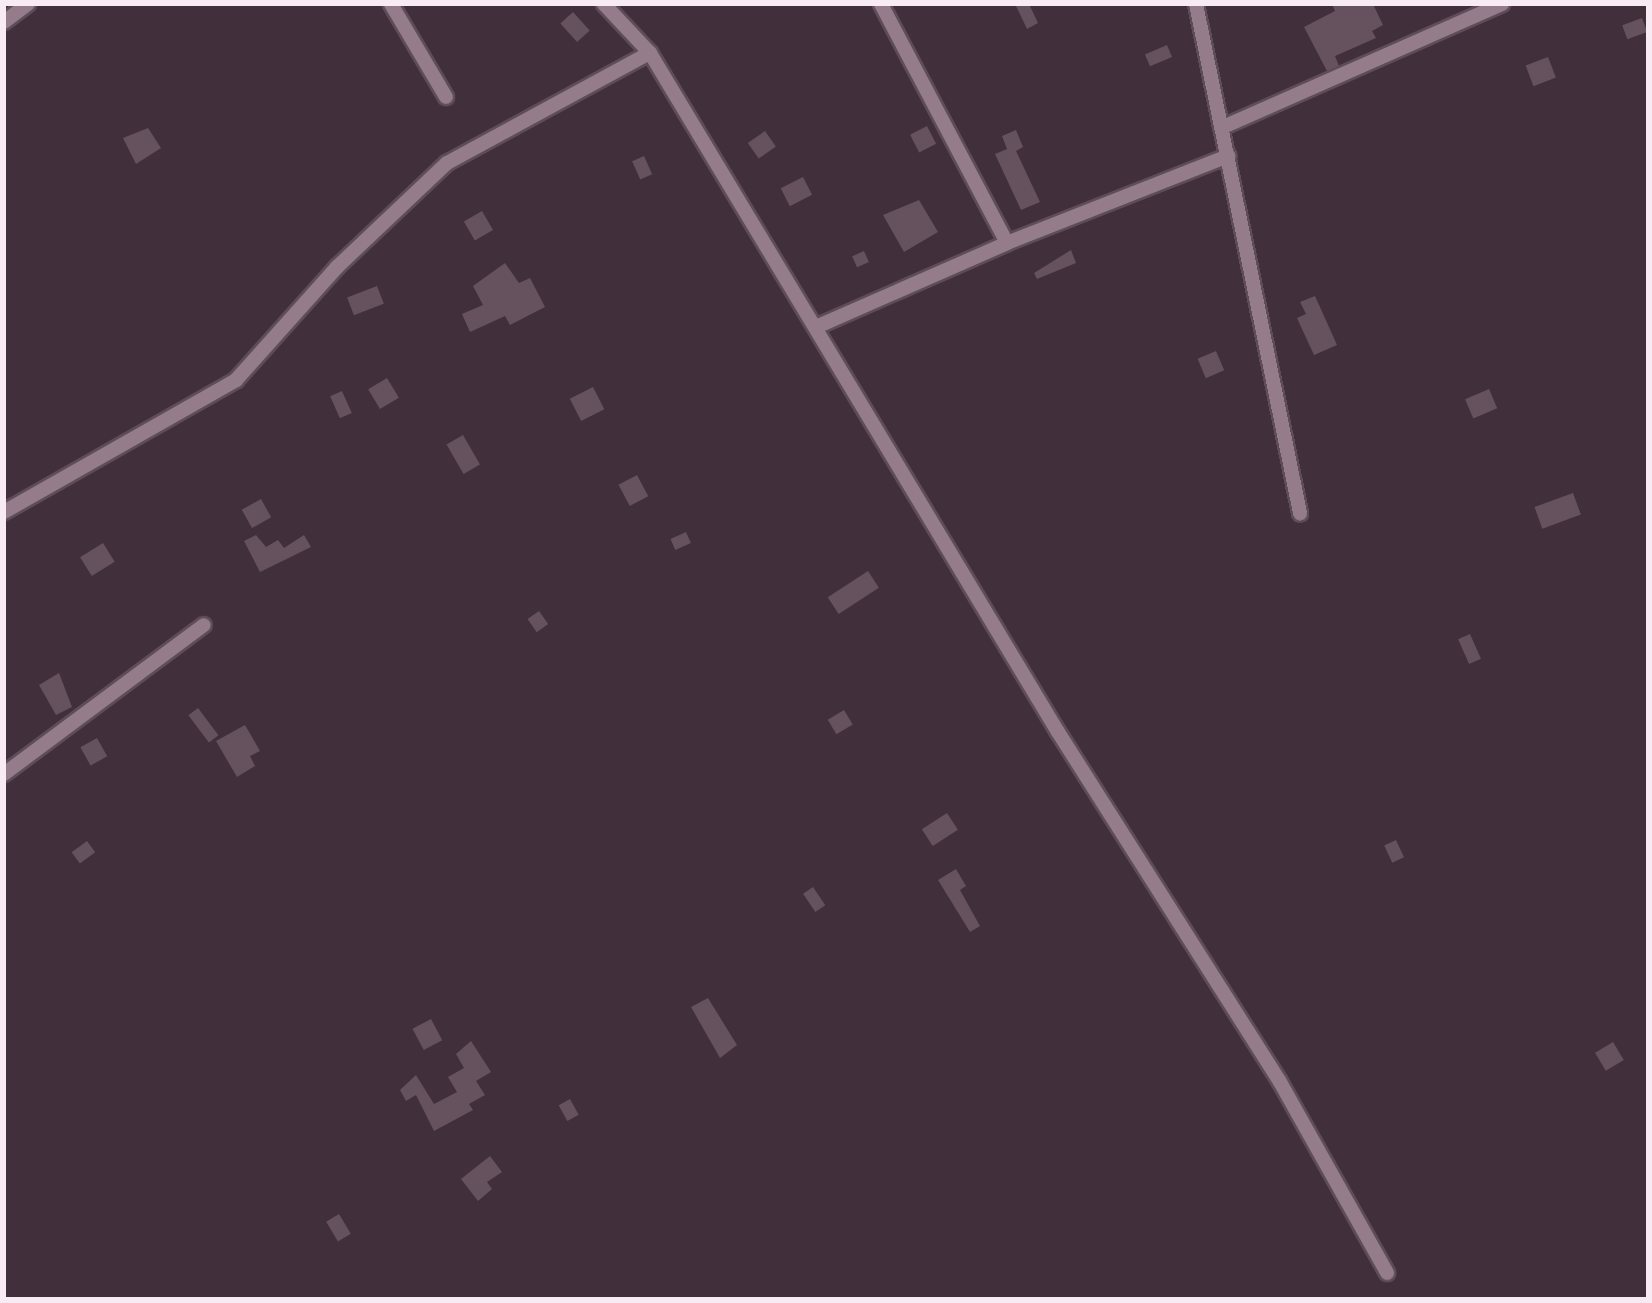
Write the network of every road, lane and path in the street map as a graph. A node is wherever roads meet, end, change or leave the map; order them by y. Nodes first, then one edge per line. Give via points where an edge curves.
1 (28, 4) edge
2 (391, 4) edge
3 (604, 4) edge
4 (881, 4) edge
5 (1196, 4) edge
6 (1502, 4) edge
7 (4, 22) edge
8 (650, 53) junction
9 (446, 96) dead end
10 (1223, 127) junction
11 (1228, 156) junction
12 (1007, 243) junction
13 (816, 327) junction
14 (4, 512) edge
15 (1300, 513) dead end
16 (204, 625) dead end
17 (4, 774) edge
18 (1387, 1273) dead end

1 - 7 street
2 - 9 street
3 - 8 street
4 - 12 street
5 - 10 street
6 - 10 street
8 - 13 street
8 - 14 street via 447,163 337,267 236,380
10 - 11 street
11 - 12 street
11 - 15 street
12 - 13 street
13 - 18 street via 1058,732 1280,1082
16 - 17 street

